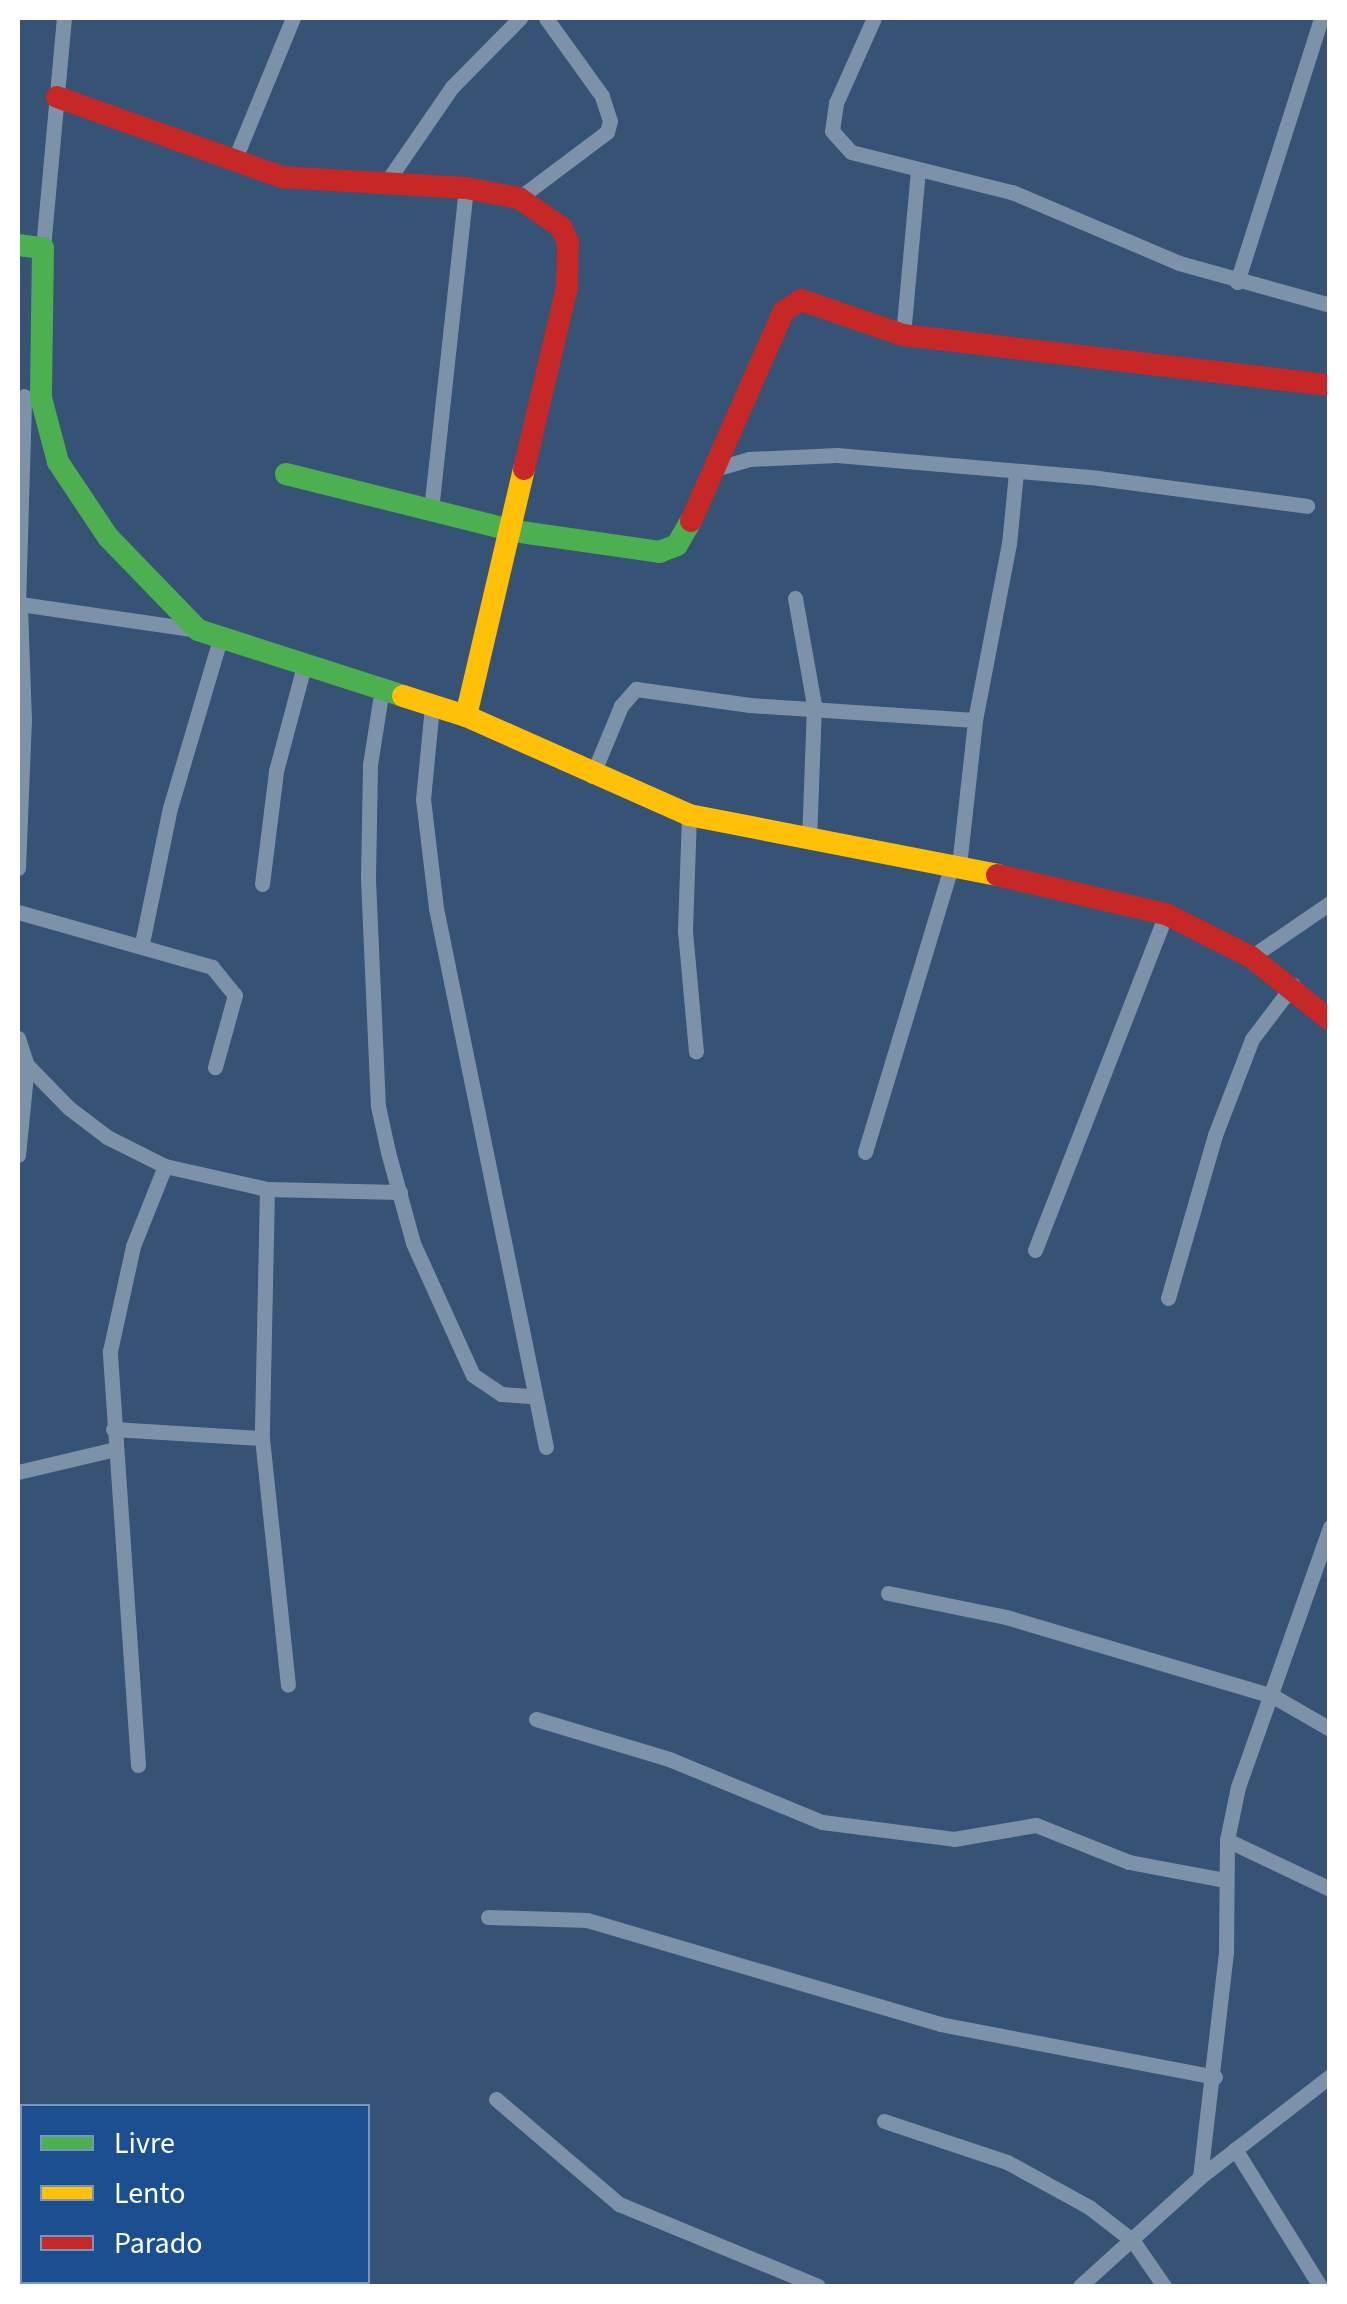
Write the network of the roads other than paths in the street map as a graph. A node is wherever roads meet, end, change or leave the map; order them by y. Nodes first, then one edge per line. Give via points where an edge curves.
1 (64, 18) edge
2 (292, 18) edge
3 (520, 18) edge
4 (546, 18) edge
5 (874, 18) edge
6 (1320, 18) edge
7 (1322, 42) edge
8 (56, 97) junction
9 (234, 161) junction
10 (918, 170) junction
11 (388, 180) junction
12 (466, 188) junction
13 (518, 198) junction
14 (18, 246) edge
15 (43, 248) junction
16 (1237, 282) junction
17 (1330, 305) edge
18 (903, 335) junction
19 (1330, 385) edge
20 (28, 396) edge
21 (711, 470) junction
22 (1016, 472) junction
23 (286, 474) dead end
24 (1307, 506) dead end
25 (431, 510) junction
26 (514, 531) junction
27 (794, 598) dead end
28 (19, 604) edge
29 (209, 633) junction
30 (305, 662) junction
31 (382, 688) junction
32 (432, 706) junction
33 (814, 706) junction
34 (466, 716) junction
35 (975, 720) junction
36 (21, 722) edge
37 (592, 776) junction
38 (689, 816) junction
39 (808, 841) junction
40 (18, 865) edge
41 (955, 865) junction
42 (262, 884) dead end
43 (1330, 903) edge
44 (18, 912) edge
45 (1166, 914) junction
46 (142, 944) junction
47 (1250, 957) junction
48 (1292, 985) junction
49 (1330, 1020) edge
50 (18, 1038) edge
51 (696, 1052) dead end
52 (27, 1065) junction
53 (215, 1066) dead end
54 (865, 1152) dead end
55 (18, 1155) edge
56 (165, 1166) junction
57 (267, 1188) junction
58 (400, 1192) junction
59 (1035, 1250) dead end
60 (1168, 1298) dead end
61 (533, 1396) junction
62 (114, 1429) junction
63 (262, 1438) junction
64 (546, 1447) dead end
65 (115, 1449) junction
66 (18, 1472) edge
67 (1330, 1527) edge
68 (1311, 1580) junction
69 (1330, 1587) edge
70 (888, 1593) dead end
71 (288, 1685) dead end
72 (1273, 1696) junction
73 (536, 1719) dead end
74 (1330, 1729) edge
75 (138, 1765) dead end
76 (1226, 1840) junction
77 (1225, 1880) junction
78 (1330, 1889) edge
79 (488, 1917) dead end
80 (1330, 2076) edge
81 (1215, 2077) junction
82 (496, 2100) dead end
83 (884, 2121) dead end
84 (1234, 2149) junction
85 (1200, 2176) junction
86 (1133, 2241) junction
87 (818, 2286) edge
88 (1080, 2286) edge
89 (1164, 2286) edge
90 (1320, 2286) edge

1 - 8 street
2 - 9 street
3 - 11 street via 452,88
4 - 13 street via 602,96 610,121 607,132
5 - 10 street via 836,103 832,131 851,152
6 - 7 street
7 - 16 street
8 - 9 street
8 - 15 street
9 - 11 street via 282,177
10 - 16 street via 1012,192
10 - 18 street
11 - 12 street
12 - 13 street
12 - 25 street
13 - 26 street via 562,227 568,242 563,306
14 - 15 street
15 - 20 street
16 - 17 street
18 - 19 street
18 - 21 street via 801,300 792,303
20 - 28 street
20 - 29 street via 74,487 138,572
21 - 22 street via 750,459 837,454
21 - 26 street via 688,528 676,545 659,552
22 - 24 street
22 - 35 street
23 - 25 street
25 - 26 street
26 - 34 street
27 - 33 street
28 - 29 street
28 - 36 street
29 - 30 street
29 - 46 street
30 - 31 street
30 - 42 street via 276,771
31 - 32 street
31 - 58 street via 370,765 368,880 378,1106
32 - 34 street
32 - 61 street via 423,799 436,908
33 - 35 street
33 - 37 street via 636,690 621,706
33 - 39 street
34 - 37 street
35 - 41 street
36 - 40 street
37 - 38 street
38 - 39 street
38 - 51 street via 685,931
39 - 41 street
41 - 45 street
41 - 54 street
43 - 47 street
44 - 46 street
45 - 47 street
45 - 59 street
46 - 53 street via 212,967 228,980 234,1009
47 - 48 street
48 - 49 street
48 - 60 street via 1252,1039 1215,1136
50 - 52 street
52 - 55 street
52 - 56 street via 107,1137
56 - 57 street
56 - 62 street via 118,1301 110,1351
57 - 58 street
57 - 63 street
58 - 61 street via 428,1281 473,1375 501,1394
61 - 64 street
62 - 63 street
62 - 65 street
63 - 71 street
65 - 66 street
65 - 75 street via 129,1564
67 - 68 street
68 - 69 street
68 - 72 street
70 - 72 street via 1006,1618
72 - 74 street
72 - 76 street via 1238,1787
73 - 77 street via 668,1759 822,1822 954,1839 1036,1825 1128,1862
76 - 77 street
76 - 78 street
77 - 81 street
79 - 81 street via 587,1920 940,2024
80 - 84 street
81 - 85 street
82 - 87 street via 619,2204
83 - 86 street via 1006,2162 1090,2206
84 - 85 street
84 - 90 street
85 - 86 street
86 - 88 street
86 - 89 street

